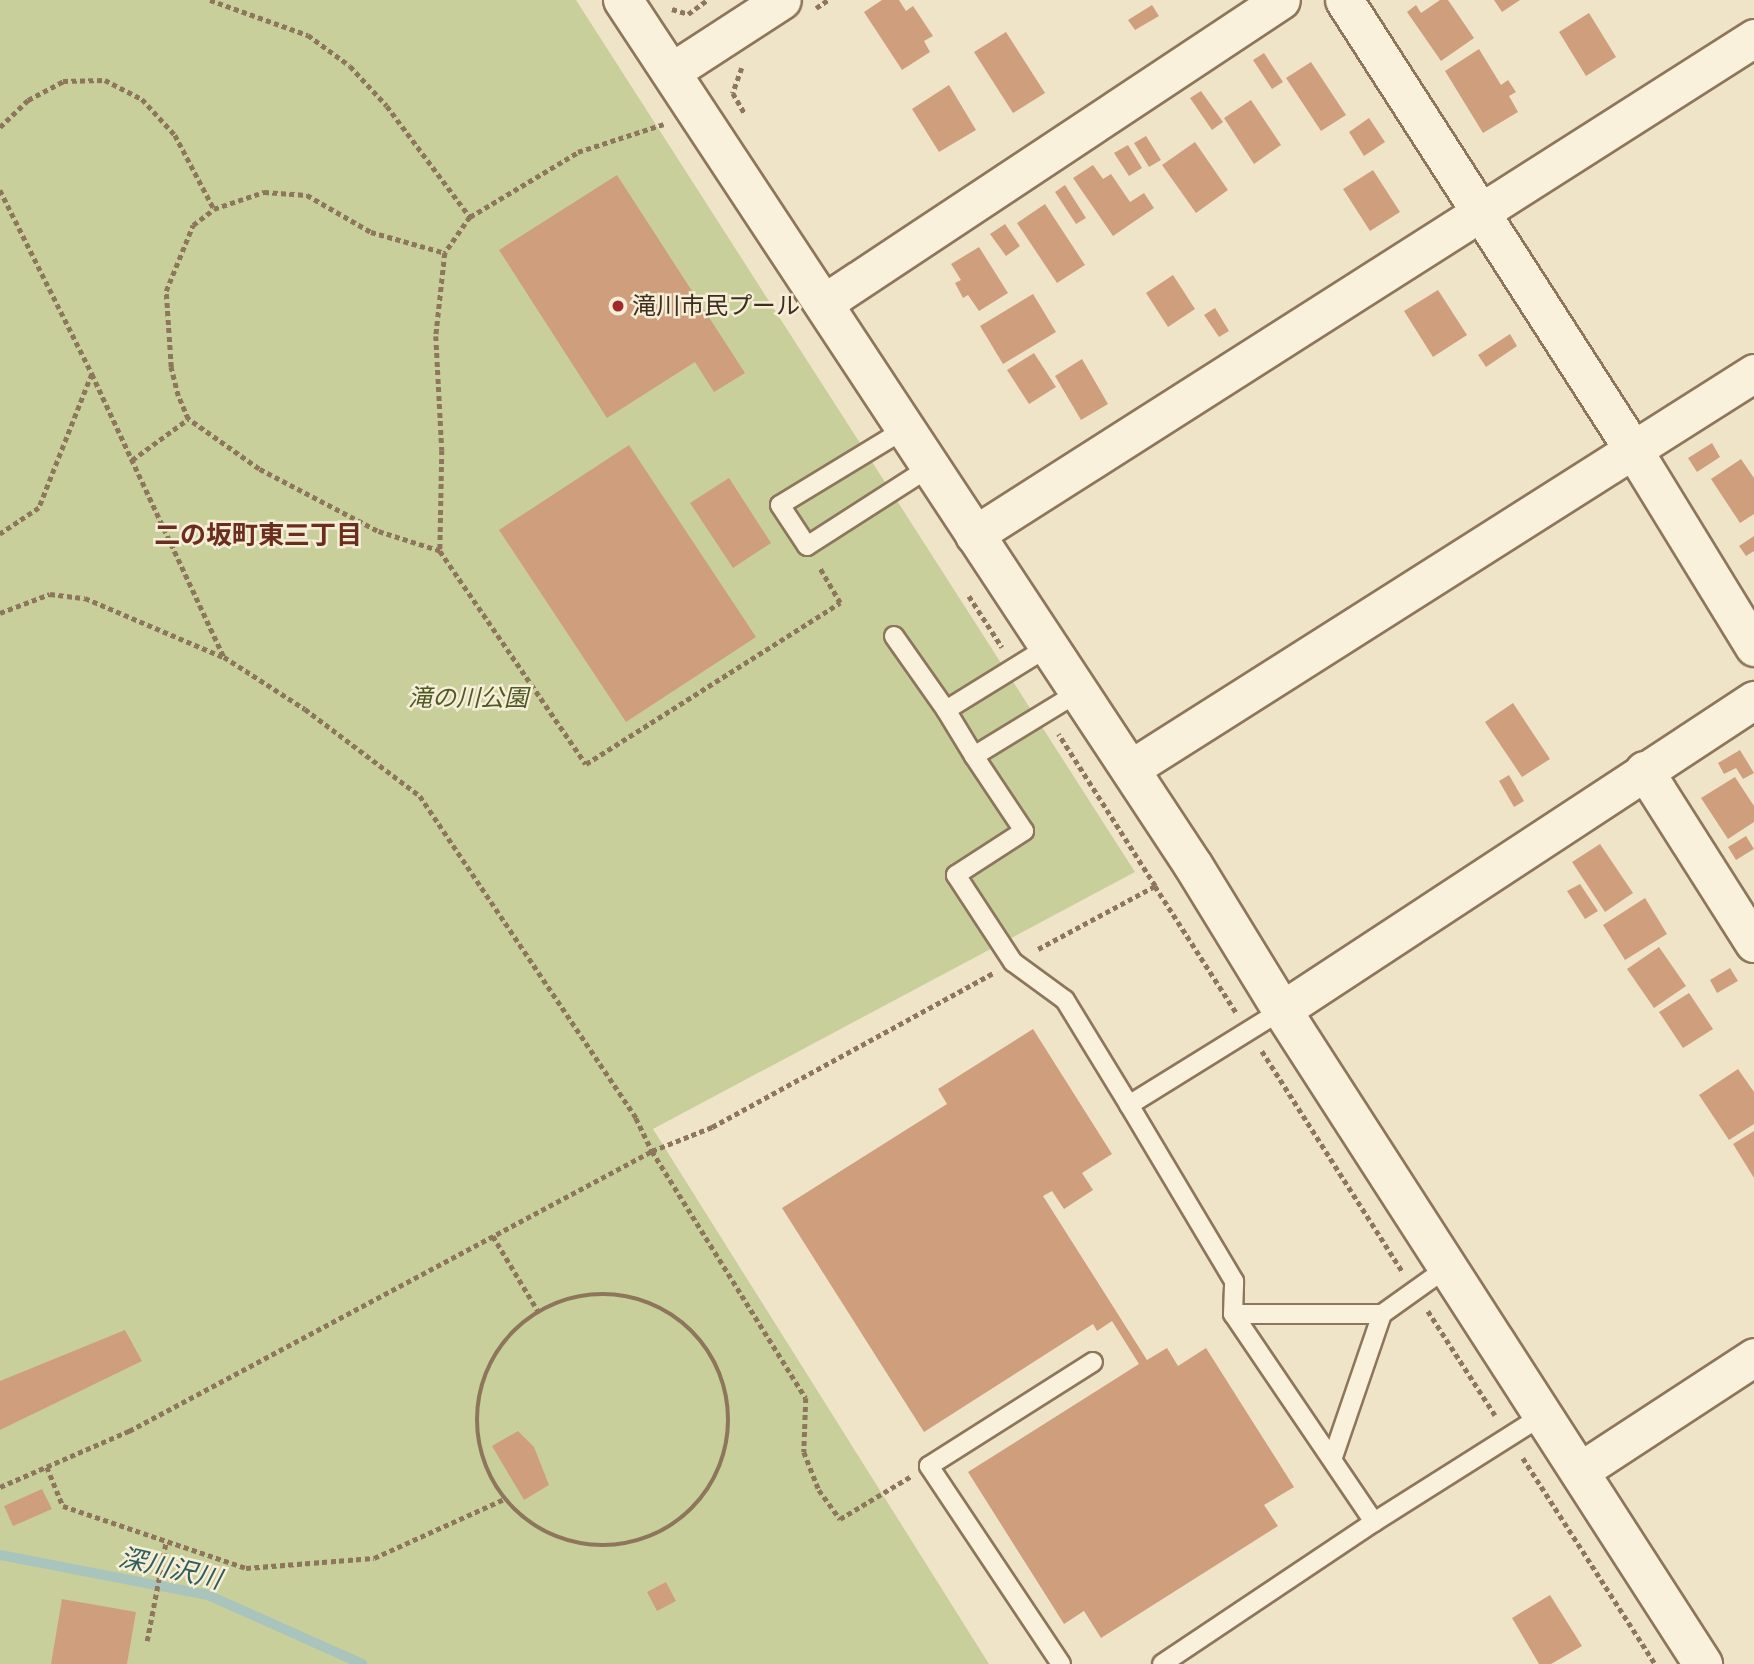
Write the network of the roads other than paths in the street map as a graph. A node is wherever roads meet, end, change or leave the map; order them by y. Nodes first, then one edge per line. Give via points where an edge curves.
1 (623, 0) edge
2 (782, 0) edge
3 (1281, 0) edge
4 (1344, 0) edge
5 (1754, 38) edge
6 (671, 72) junction
7 (1479, 212) junction
8 (824, 303) junction
9 (1754, 373) edge
10 (905, 429) junction
11 (1634, 451) junction
12 (930, 467) junction
13 (974, 535) junction
14 (894, 636) dead end
15 (1048, 647) junction
16 (1754, 648) edge
17 (1079, 692) junction
18 (1754, 700) edge
19 (946, 710) junction
20 (974, 756) junction
21 (1130, 769) junction
22 (1644, 770) junction
23 (1754, 943) edge
24 (1282, 1010) junction
25 (1129, 1105) junction
26 (1448, 1267) junction
27 (1233, 1314) junction
28 (1382, 1314) junction
29 (1754, 1357) edge
30 (1093, 1362) dead end
31 (1544, 1415) junction
32 (1333, 1457) junction
33 (1580, 1471) junction
34 (1374, 1522) junction
35 (1061, 1664) edge
36 (1162, 1664) edge
37 (1703, 1664) edge

1 - 6 street
2 - 6 street
3 - 8 street
4 - 7 street
5 - 7 street
6 - 8 street
7 - 11 street
7 - 13 street
8 - 10 street
9 - 11 street
10 - 12 street
10 - 12 lane via 779,506 807,546
11 - 16 street
11 - 21 street
12 - 13 street
13 - 15 street
14 - 19 lane
15 - 17 street
15 - 19 lane
17 - 20 lane
17 - 21 street
18 - 22 street
19 - 20 lane
20 - 25 lane via 1024,831 956,875 1013,962 1065,1000
21 - 24 street
22 - 23 street
22 - 24 street
24 - 25 lane
24 - 26 street
25 - 27 lane via 1234,1281
26 - 28 lane
26 - 31 street
27 - 28 lane
27 - 32 lane
28 - 32 lane
29 - 33 street
30 - 35 lane via 929,1466
31 - 33 street
31 - 34 lane
32 - 34 lane
33 - 37 street
34 - 36 lane

